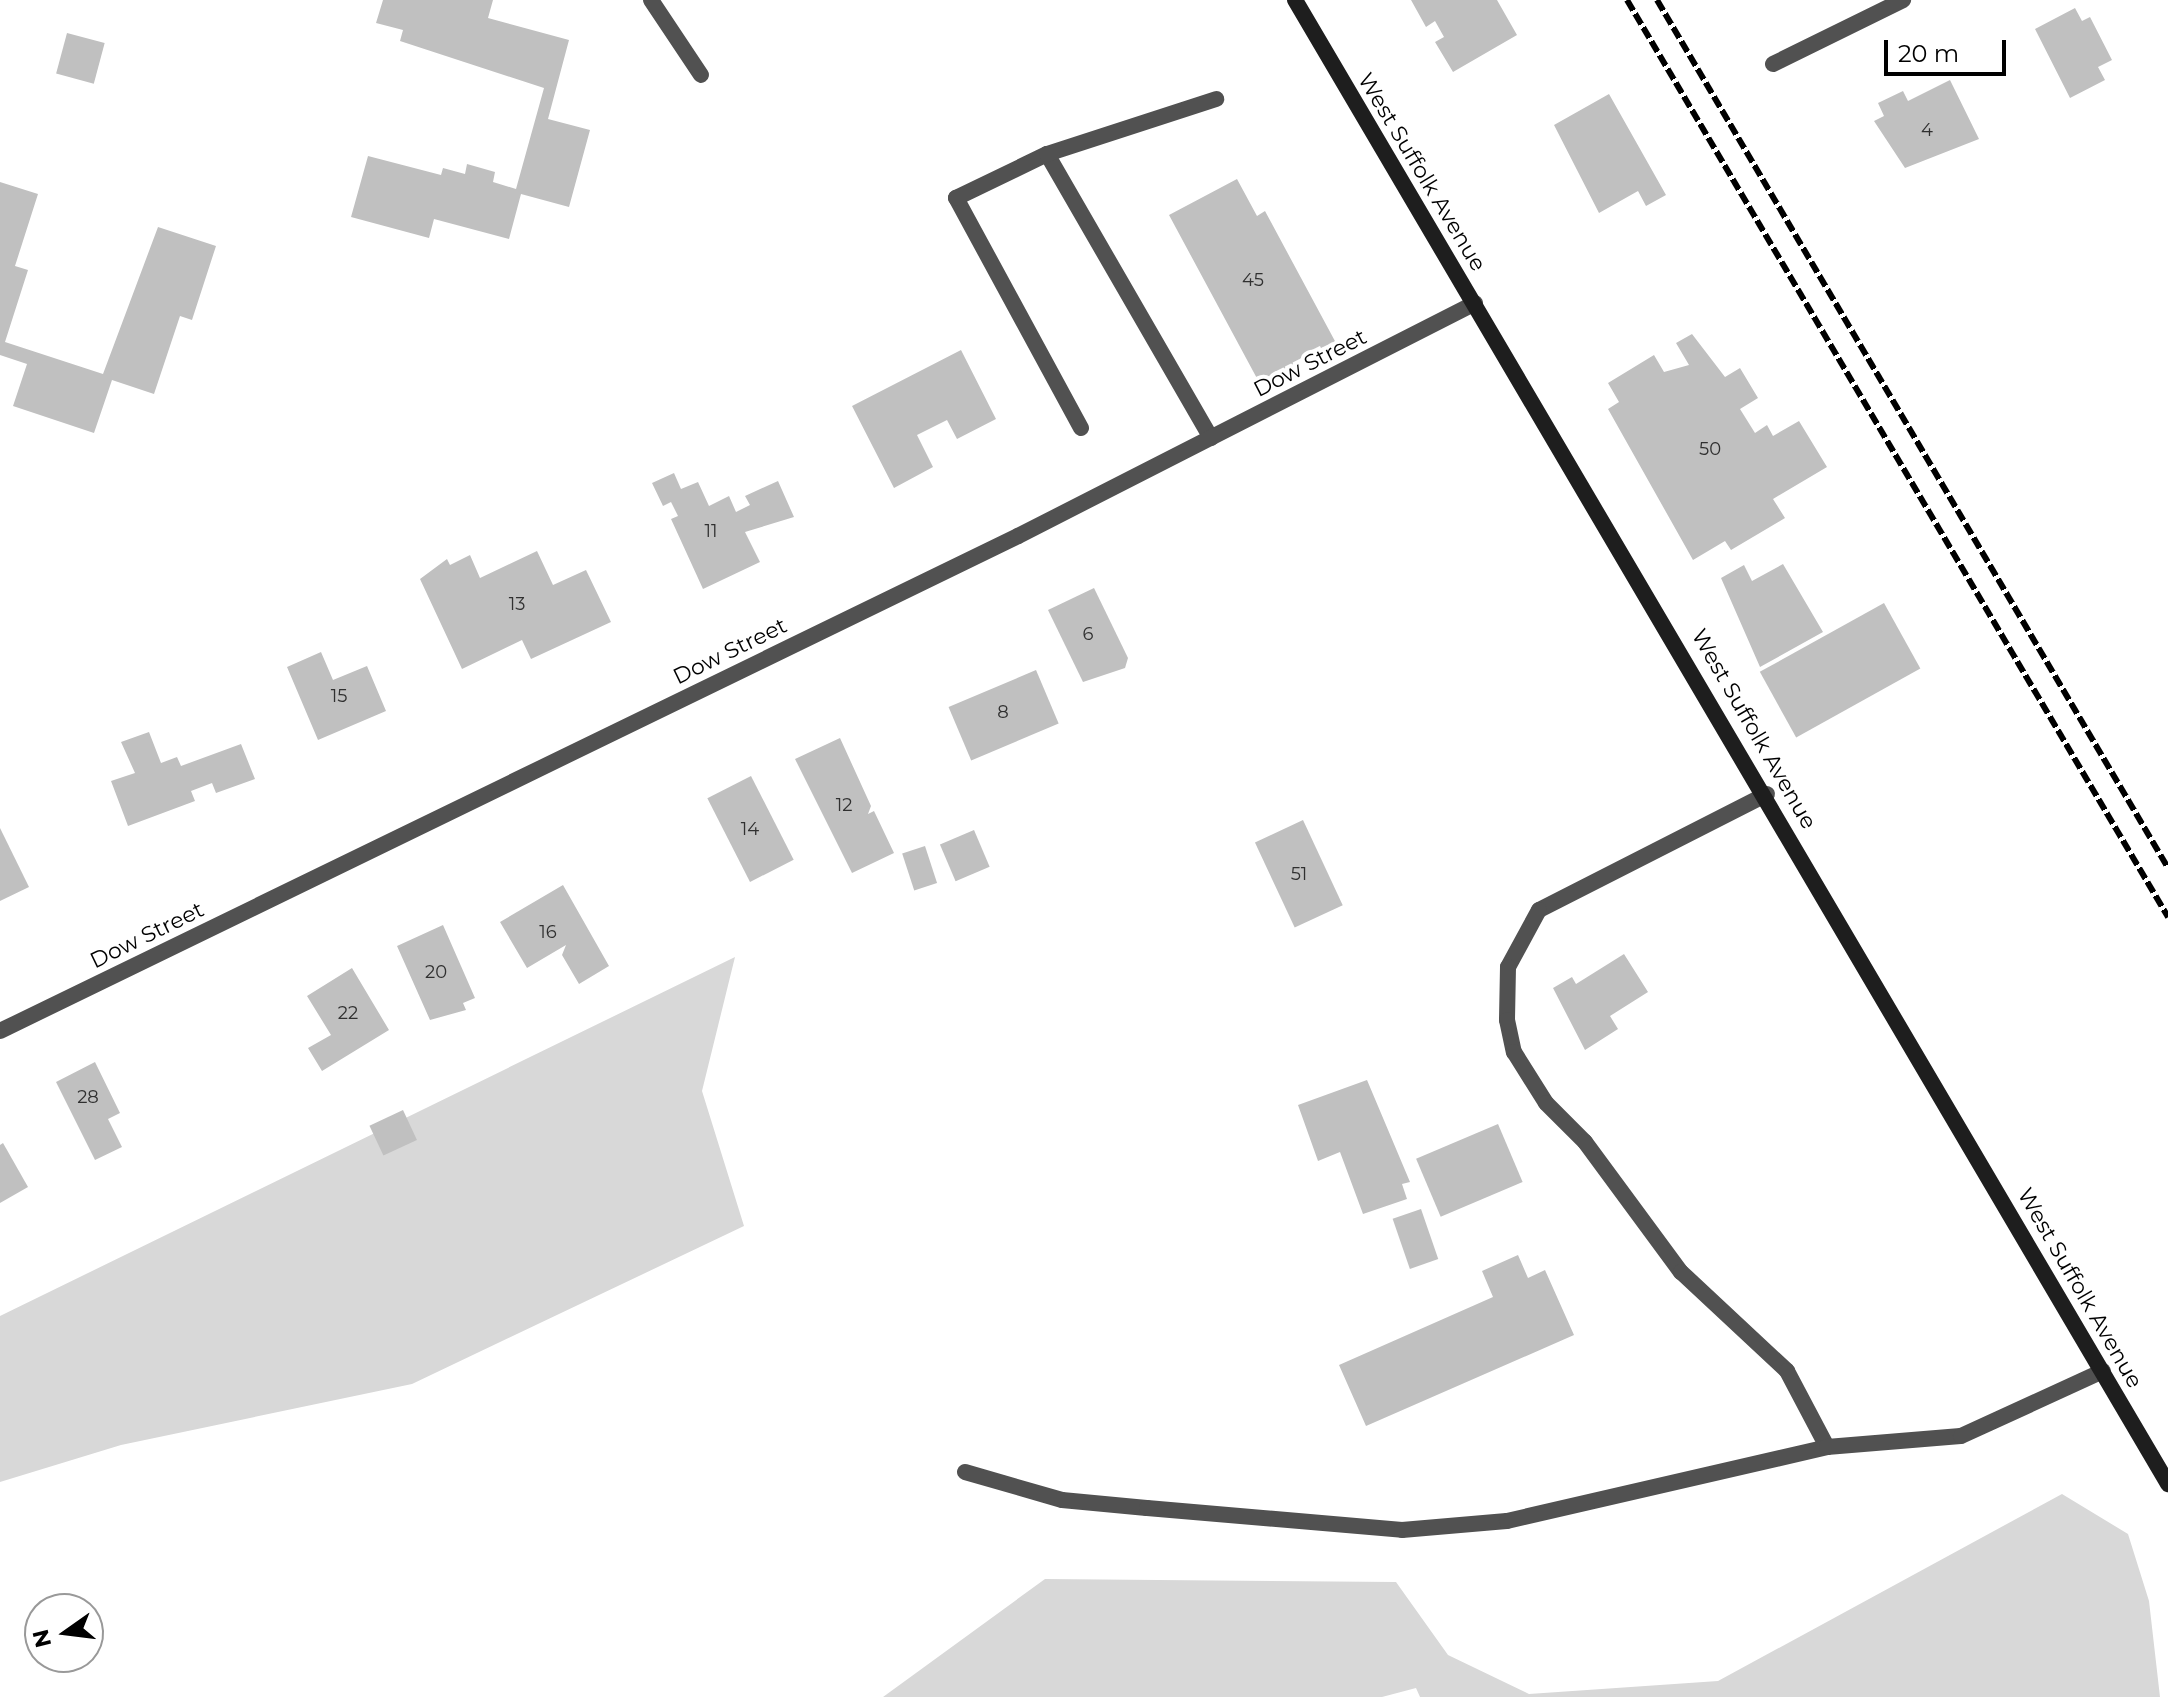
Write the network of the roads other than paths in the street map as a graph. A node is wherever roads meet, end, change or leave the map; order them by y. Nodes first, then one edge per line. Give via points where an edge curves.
1 (651, 0) edge
2 (1295, 0) edge
3 (1903, 0) edge
4 (1773, 64) dead end
5 (701, 75) dead end
6 (1216, 99) dead end
7 (1047, 154) junction
8 (1475, 303) junction
9 (1081, 428) dead end
10 (1211, 438) junction
11 (1767, 794) junction
12 (0, 1031) edge
13 (2103, 1371) junction
14 (1827, 1447) junction
15 (965, 1472) dead end
16 (2166, 1476) edge

1 - 5 street
2 - 8 main road, West Suffolk Avenue
3 - 4 street
6 - 7 street
7 - 9 street via 956,198
7 - 10 street
8 - 10 street, Dow Street
8 - 11 main road, West Suffolk Avenue
10 - 12 street, Dow Street
11 - 13 main road, West Suffolk Avenue
11 - 14 street via 1539,910 1508,967 1507,1020 1514,1052 1546,1103 1585,1142 1681,1272 1787,1371
13 - 14 street via 1961,1436
13 - 16 main road, West Suffolk Avenue
14 - 15 street via 1507,1521 1402,1530 1062,1500

